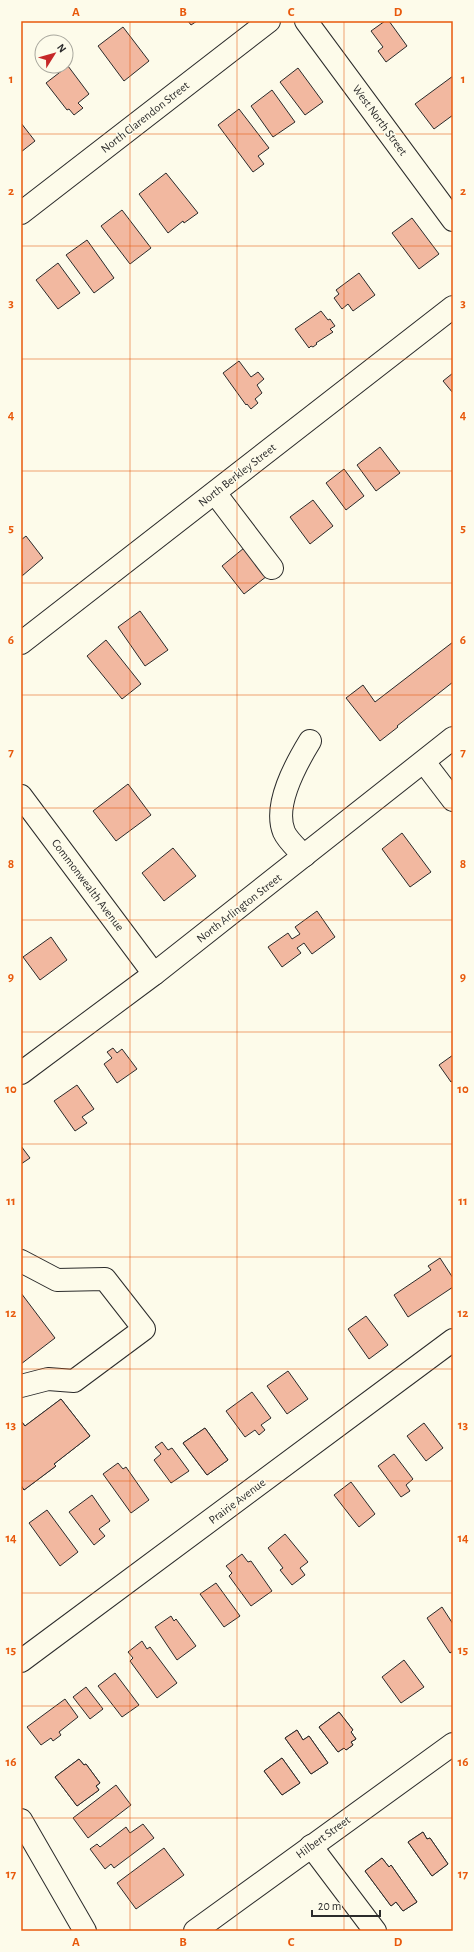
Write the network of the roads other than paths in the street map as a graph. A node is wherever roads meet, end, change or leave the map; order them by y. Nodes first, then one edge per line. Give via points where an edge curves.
1 (269, 21) edge
2 (306, 21) edge
3 (21, 213) edge
4 (453, 220) edge
5 (453, 307) edge
6 (215, 492) junction
7 (272, 568) dead end
8 (21, 643) edge
9 (453, 738) edge
10 (310, 741) dead end
11 (424, 762) junction
12 (21, 796) edge
13 (453, 800) edge
14 (304, 856) junction
15 (154, 974) junction
16 (21, 1073) edge
17 (21, 1261) edge
18 (453, 1340) edge
19 (21, 1386) edge
20 (21, 1661) edge
21 (453, 1744) edge
22 (21, 1820) edge
23 (311, 1846) junction
24 (84, 1931) edge
25 (195, 1931) edge
26 (375, 1931) edge

1 - 3 street, North Clarendon Street
2 - 4 street, West North Street
5 - 6 street, North Berkley Street
6 - 7 street
6 - 8 street, North Berkley Street
9 - 11 street, North Arlington Street
10 - 14 street via 295,768 282,808 283,831
11 - 13 street
11 - 14 street, North Arlington Street
12 - 15 street, Commonwealth Avenue
14 - 15 street, North Arlington Street
15 - 16 street, North Arlington Street
17 - 19 street via 57,1280 105,1278 144,1329 74,1381 48,1379
18 - 20 street, Prairie Avenue
21 - 23 street, Hilbert Street
22 - 24 street
23 - 25 street, Hilbert Street
23 - 26 street

